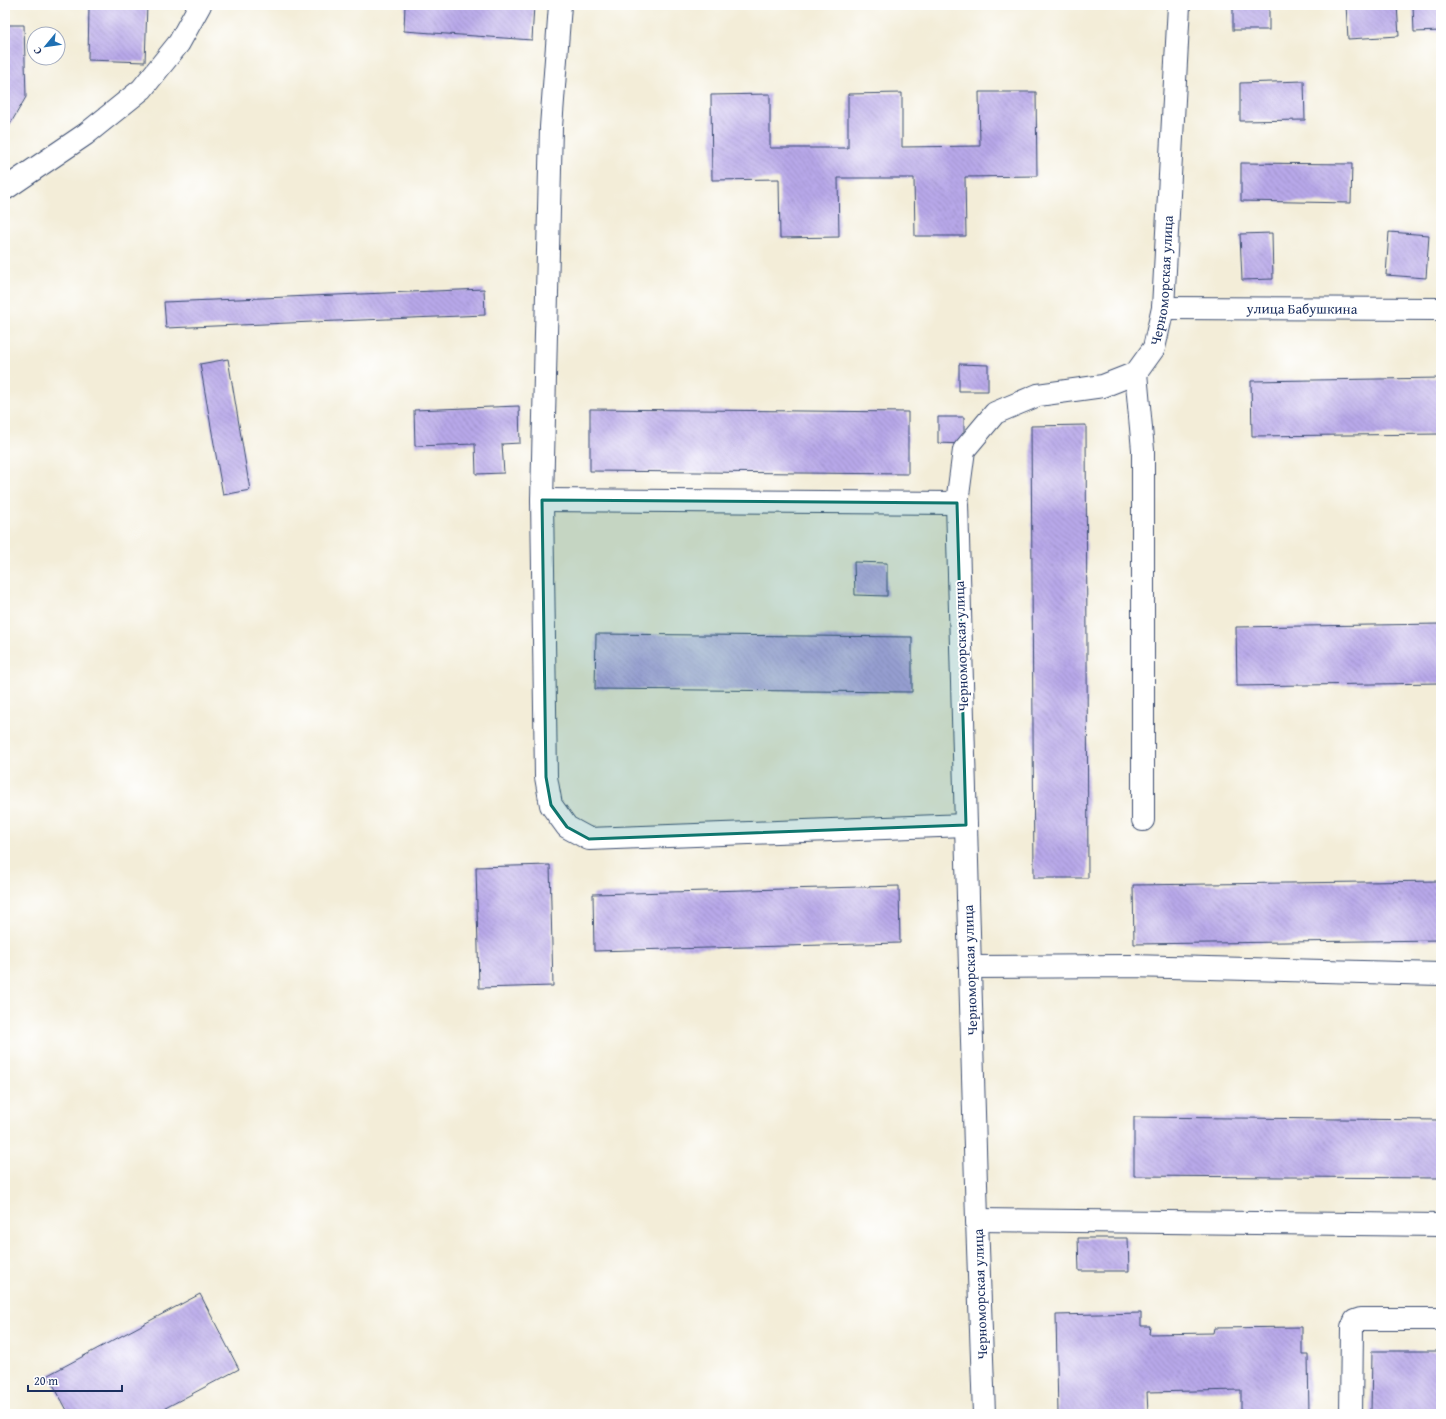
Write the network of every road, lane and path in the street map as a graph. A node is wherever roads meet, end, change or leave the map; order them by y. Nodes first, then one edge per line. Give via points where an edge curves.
1 (200, 5) edge
2 (560, 5) edge
3 (1179, 5) edge
4 (5, 189) edge
5 (1163, 308) junction
6 (1441, 308) edge
7 (1136, 373) junction
8 (542, 500) junction
9 (957, 503) junction
10 (1142, 820) dead end
11 (966, 825) junction
12 (970, 967) junction
13 (1441, 974) edge
14 (977, 1220) junction
15 (1441, 1225) edge
16 (1441, 1319) edge
17 (984, 1414) edge
18 (1351, 1414) edge

1 - 4 street via 179,43 142,88 86,134
2 - 8 street via 551,127
3 - 5 street, Черноморская улица
5 - 6 street, улица Бабушкина
5 - 7 street, Черноморская улица via 1154,348
7 - 9 street, Черноморская улица via 1103,386 1038,395 995,413 964,450
7 - 10 street via 1144,450
8 - 9 street
8 - 11 street via 546,777 551,805 567,827 589,838
9 - 11 street, Черноморская улица
11 - 12 street, Черноморская улица
12 - 13 street via 1130,966
12 - 14 street, Черноморская улица
14 - 15 street
14 - 17 street, Черноморская улица
16 - 18 street via 1361,1318 1355,1321 1352,1328

